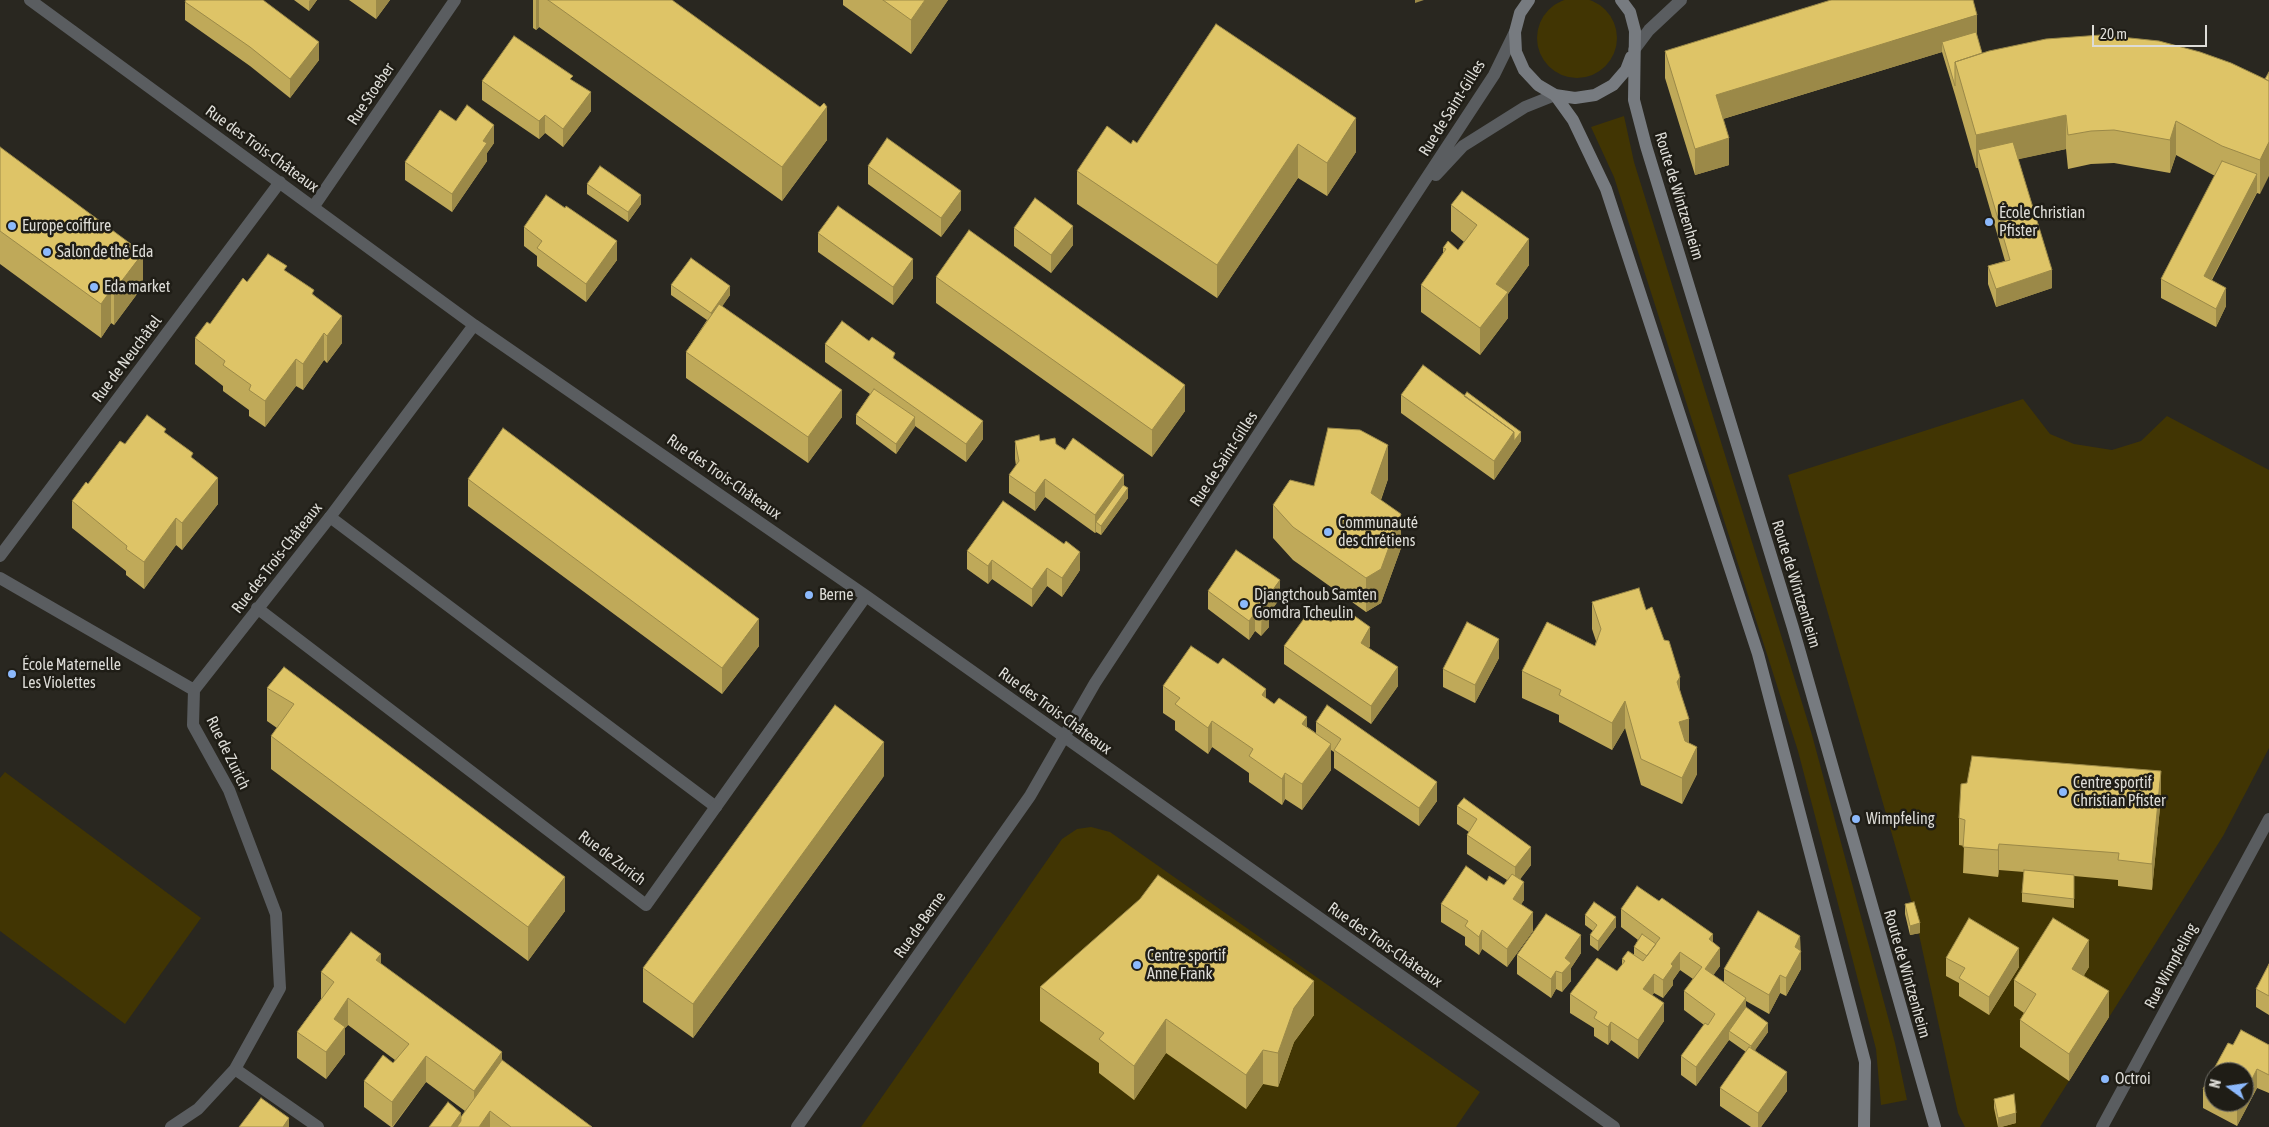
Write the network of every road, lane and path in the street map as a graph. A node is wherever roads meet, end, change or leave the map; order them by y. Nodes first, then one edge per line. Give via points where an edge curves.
1 (30, 0) edge
2 (455, 0) edge
3 (1522, 0) edge
4 (1529, 0) edge
5 (1621, 0) edge
6 (1681, 0) edge
7 (1520, 13) junction
8 (1515, 32) junction
9 (1634, 50) junction
10 (1555, 95) junction
11 (280, 182) junction
12 (1414, 199) junction
13 (314, 206) junction
14 (474, 325) junction
15 (330, 517) junction
16 (0, 556) edge
17 (0, 578) edge
18 (866, 596) junction
19 (257, 608) junction
20 (194, 690) junction
21 (1065, 739) junction
22 (716, 807) junction
23 (2269, 819) edge
24 (235, 1069) junction
25 (2104, 1126) edge
26 (172, 1127) edge
27 (318, 1127) edge
28 (797, 1127) edge
29 (1614, 1127) edge
30 (1864, 1127) edge
31 (1935, 1127) edge

1 - 11 street, Rue des Trois-Châteaux
2 - 13 street, Rue Stoeber
3 - 7 main road
4 - 7 main road, Route de Wintzenheim
5 - 9 main road, Route de Wintzenheim via 1630,12 1635,31
6 - 9 street via 1649,30
7 - 8 main road, Route de Wintzenheim
8 - 10 main road, Route de Wintzenheim via 1516,52 1524,70 1538,85
8 - 12 street, Rue de Saint-Gilles via 1494,75
9 - 10 main road, Route de Wintzenheim via 1626,70 1595,95 1575,98
9 - 31 main road, Route de Wintzenheim via 1634,100 1646,146 1793,628
10 - 12 street, Rue de Saint-Gilles via 1524,107 1463,146
10 - 30 main road, Route de Wintzenheim via 1573,120 1606,190 1758,654 1865,1062
11 - 13 street, Rue des Trois-Châteaux
11 - 16 street, Rue de Neuchâtel
12 - 21 street, Rue de Saint-Gilles via 1096,683
13 - 14 street, Rue des Trois-Châteaux
14 - 15 street, Rue des Trois-Châteaux
14 - 18 street, Rue des Trois-Châteaux
15 - 19 street, Rue des Trois-Châteaux
15 - 22 street
17 - 20 street
18 - 21 street, Rue des Trois-Châteaux
18 - 22 street, Rue de Zurich
19 - 20 street, Rue des Trois-Châteaux
19 - 22 street, Rue de Zurich via 646,904
20 - 24 street, Rue de Zurich via 193,725 230,790 276,914 280,988
21 - 28 street, Rue de Berne via 1030,796
21 - 29 street, Rue des Trois-Châteaux
23 - 25 street, Rue Wimpfeling
24 - 26 street, Rue de Zurich via 198,1109
24 - 27 street

